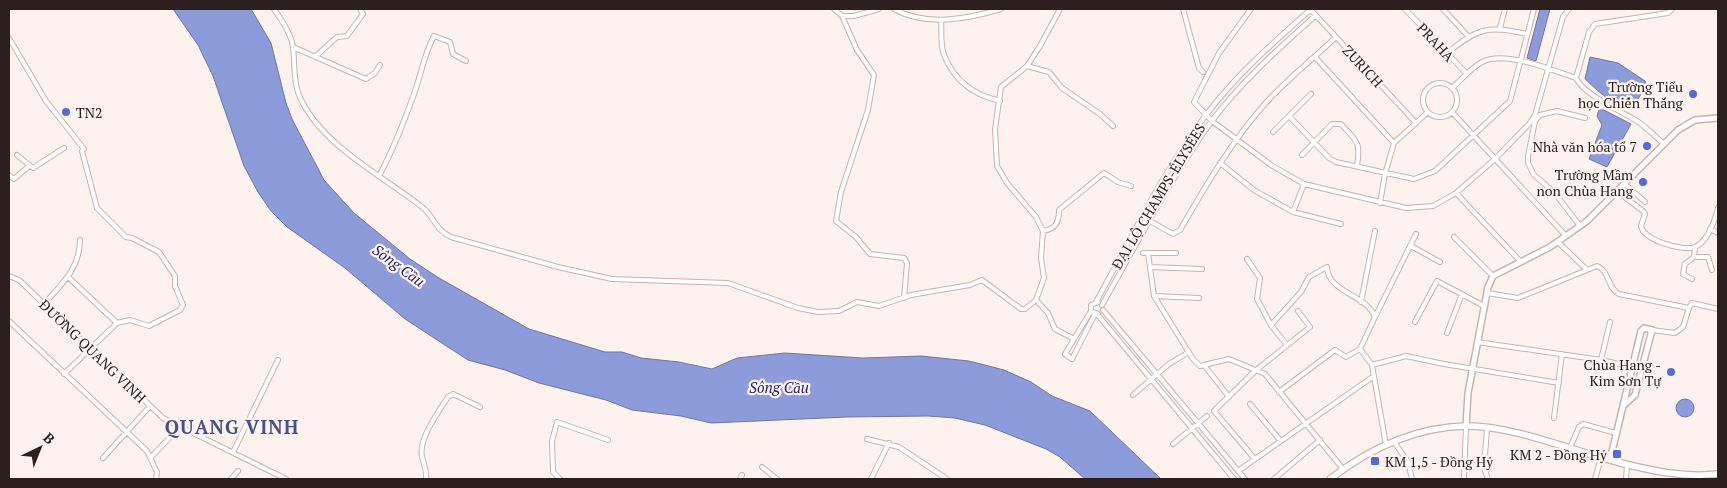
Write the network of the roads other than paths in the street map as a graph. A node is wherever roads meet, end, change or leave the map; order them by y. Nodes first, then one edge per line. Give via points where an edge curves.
1 (274, 9) edge
2 (360, 9) edge
3 (834, 9) edge
4 (879, 9) edge
5 (894, 9) edge
6 (1001, 9) edge
7 (1060, 9) edge
8 (1183, 9) edge
9 (1251, 9) edge
10 (1317, 9) edge
11 (1405, 9) edge
12 (1443, 9) edge
13 (1505, 9) edge
14 (1534, 9) edge
15 (1568, 9) edge
16 (1672, 9) edge
17 (1312, 12) edge
18 (842, 16) junction
19 (941, 20) junction
20 (1500, 28) junction
21 (1527, 34) junction
22 (1468, 36) junction
23 (1336, 37) junction
24 (9, 38) edge
25 (293, 47) junction
26 (1447, 53) junction
27 (316, 56) junction
28 (1315, 57) junction
29 (466, 61) dead end
30 (1520, 61) junction
31 (380, 65) dead end
32 (1027, 66) junction
33 (1548, 69) junction
34 (1203, 72) dead end
35 (1467, 74) junction
36 (1576, 78) junction
37 (1452, 88) junction
38 (1310, 94) dead end
39 (1000, 101) junction
40 (1428, 112) junction
41 (1452, 112) junction
42 (1206, 115) junction
43 (1289, 116) junction
44 (1585, 118) dead end
45 (1718, 118) edge
46 (1212, 121) junction
47 (1416, 123) junction
48 (1113, 126) dead end
49 (1273, 132) dead end
50 (1473, 135) junction
51 (1237, 138) junction
52 (1314, 142) junction
53 (1394, 143) junction
54 (1664, 144) junction
55 (64, 148) dead end
56 (17, 154) dead end
57 (1302, 154) dead end
58 (1495, 159) junction
59 (1220, 163) junction
60 (29, 166) junction
61 (1357, 166) junction
62 (1385, 174) junction
63 (9, 175) edge
64 (379, 176) junction
65 (1304, 184) junction
66 (1625, 184) junction
67 (1131, 186) dead end
68 (1618, 192) junction
69 (1456, 193) junction
70 (1646, 202) dead end
71 (1380, 203) junction
72 (1718, 208) edge
73 (1293, 212) junction
74 (1150, 221) junction
75 (1341, 224) dead end
76 (1580, 226) junction
77 (1710, 229) junction
78 (1043, 231) junction
79 (1376, 231) dead end
80 (1718, 233) edge
81 (1416, 234) dead end
82 (1566, 236) junction
83 (1454, 237) dead end
84 (80, 240) dead end
85 (1558, 242) junction
86 (1411, 246) junction
87 (1695, 247) junction
88 (1143, 252) dead end
89 (1148, 253) junction
90 (1176, 253) dead end
91 (1694, 257) junction
92 (1247, 259) dead end
93 (1440, 262) dead end
94 (1522, 263) junction
95 (1150, 267) junction
96 (1202, 269) dead end
97 (1586, 269) junction
98 (1712, 270) dead end
99 (9, 276) edge
100 (1493, 276) junction
101 (68, 277) junction
102 (1692, 279) dead end
103 (1487, 293) junction
104 (1462, 294) junction
105 (1154, 296) junction
106 (904, 298) junction
107 (1199, 298) dead end
108 (1036, 300) junction
109 (1096, 302) junction
110 (1361, 302) junction
111 (44, 304) junction
112 (1484, 306) junction
113 (1102, 307) junction
114 (1689, 308) junction
115 (1718, 309) edge
116 (1091, 311) junction
117 (1298, 311) dead end
118 (1096, 314) junction
119 (1375, 317) junction
120 (9, 321) edge
121 (1415, 322) dead end
122 (1610, 322) dead end
123 (117, 323) junction
124 (1271, 325) junction
125 (1652, 330) junction
126 (1446, 333) dead end
127 (1074, 339) junction
128 (1477, 342) junction
129 (1286, 344) junction
130 (90, 348) junction
131 (1360, 349) junction
132 (1189, 352) junction
133 (1562, 354) junction
134 (278, 360) dead end
135 (1601, 360) junction
136 (1204, 365) junction
137 (1372, 366) junction
138 (1632, 367) junction
139 (1472, 369) junction
140 (1255, 371) junction
141 (64, 374) junction
142 (1156, 374) junction
143 (1374, 376) junction
144 (1151, 379) junction
145 (1559, 383) junction
146 (1279, 392) junction
147 (1132, 394) dead end
148 (1229, 397) junction
149 (1250, 404) dead end
150 (150, 406) junction
151 (1623, 406) junction
152 (480, 407) dead end
153 (1208, 416) dead end
154 (1554, 418) dead end
155 (1305, 423) junction
156 (1198, 424) junction
157 (1466, 426) junction
158 (180, 427) junction
159 (1192, 428) junction
160 (1487, 428) junction
161 (126, 432) junction
162 (1616, 433) junction
163 (866, 439) dead end
164 (608, 440) dead end
165 (1280, 440) junction
166 (1320, 440) junction
167 (1394, 442) junction
168 (889, 443) junction
169 (1173, 444) dead end
170 (1386, 445) junction
171 (1570, 448) junction
172 (233, 452) junction
173 (151, 457) junction
174 (103, 458) dead end
175 (1254, 458) junction
176 (1601, 458) junction
177 (1610, 460) junction
178 (1627, 464) junction
179 (762, 467) dead end
180 (1343, 469) junction
181 (1238, 471) junction
182 (238, 472) dead end
183 (1718, 474) edge
184 (1231, 478) edge
185 (1698, 478) edge
186 (157, 479) edge
187 (230, 479) edge
188 (286, 479) edge
189 (426, 479) edge
190 (560, 479) edge
191 (777, 479) edge
192 (871, 479) edge
193 (947, 479) edge
194 (1245, 479) edge
195 (1274, 479) edge
196 (1330, 479) edge
197 (1412, 479) edge
198 (1464, 479) edge
199 (1488, 479) edge
200 (1595, 479) edge
201 (1626, 479) edge

1 - 25 street via 290,35
2 - 27 street via 363,14 347,36 336,37
3 - 18 street
4 - 18 street
5 - 19 street
6 - 19 street via 972,17
7 - 32 street
8 - 34 street via 1199,68
9 - 42 street via 1219,53 1194,102
10 - 17 street, ĐẠI LỘ CHAMPS-ÉLYSÉES
11 - 26 street, PRAHA
12 - 22 street
13 - 20 street
14 - 21 street
15 - 33 street
16 - 36 street via 1668,13 1595,24 1589,32
17 - 23 street, ZURICH
17 - 42 street, ĐẠI LỘ CHAMPS-ÉLYSÉES via 1260,54
17 - 46 street, ĐẠI LỘ CHAMPS-ÉLYSÉES
18 - 106 street via 857,50 872,72 873,80 866,118 841,192 836,221 870,254 904,258 907,263
19 - 39 street via 943,54 956,74 970,90
20 - 21 street
20 - 22 street
21 - 30 street
22 - 26 street
23 - 28 street
23 - 47 street, ZURICH
24 - 123 street via 46,101 83,150 98,210 126,237 158,250 175,276 175,286 183,302 180,310 152,325 130,320
25 - 27 street
25 - 64 street via 295,84 305,106 339,146
26 - 35 street, PRAHA
27 - 31 street via 366,79 375,74
28 - 51 street via 1264,106
28 - 53 street
29 - 64 street via 454,54 450,42 434,36 391,153
30 - 33 street
30 - 35 street via 1494,58
30 - 50 street via 1510,101
32 - 39 street via 1001,87
32 - 48 street via 1049,72 1063,89
33 - 36 street
33 - 58 street via 1535,114
35 - 37 street
36 - 54 street via 1580,85 1612,109 1637,121
37 - 40 street via 1444,83 1429,86 1423,96 1424,108
37 - 41 street via 1456,103
38 - 43 street
39 - 78 street via 996,129 997,166
40 - 41 street via 1442,117
40 - 47 street
41 - 50 street
42 - 46 street
42 - 109 street, ĐẠI LỘ CHAMPS-ÉLYSÉES via 1182,149
43 - 49 street
43 - 52 street
44 - 76 street via 1557,111 1540,115 1535,121 1528,156 1534,175 1554,192
45 - 54 street via 1695,120
46 - 51 street
46 - 74 street, ĐẠI LỘ CHAMPS-ÉLYSÉES
47 - 53 street
50 - 58 street
50 - 62 street via 1426,176 1414,179
51 - 59 street
51 - 65 street via 1278,170
52 - 57 street
52 - 61 street via 1330,158
52 - 61 street via 1332,124 1341,124 1358,143
53 - 62 street
54 - 66 street
55 - 60 street via 36,167
56 - 60 street
58 - 69 street
58 - 82 street
59 - 73 street via 1254,190
59 - 74 street via 1180,230 1173,234
60 - 63 street via 14,179
61 - 62 street
62 - 71 street
64 - 106 street via 424,208 444,234 558,267 612,279 728,283 818,312 839,311 857,302 879,306
65 - 71 street
65 - 73 street
66 - 68 street
66 - 70 street
67 - 78 street via 1104,174 1059,210 1059,222 1054,227
68 - 76 street
68 - 87 street via 1645,214 1641,226 1644,233 1661,243 1682,248
69 - 71 street via 1433,206 1422,208
69 - 94 street
72 - 77 street
73 - 75 street
74 - 113 street, ĐẠI LỘ CHAMPS-ÉLYSÉES
76 - 82 street
77 - 80 street
77 - 87 street
78 - 108 street via 1041,258 1044,278
79 - 110 street
81 - 86 street
82 - 85 street
83 - 100 street
84 - 101 street via 79,259
85 - 94 street
85 - 97 street
86 - 93 street
86 - 119 street
87 - 91 street
88 - 89 street
89 - 90 street
89 - 95 street
91 - 98 street via 1708,258
91 - 102 street via 1685,264 1683,274
92 - 124 street via 1260,278 1256,296
94 - 100 street
95 - 96 street
95 - 105 street
97 - 103 street via 1518,298
97 - 114 street via 1601,267 1611,287 1620,294
99 - 111 street, ĐƯỜNG QUANG VINH via 19,280
100 - 103 street
101 - 111 street
101 - 123 street
103 - 112 street
104 - 112 street
104 - 121 street via 1437,281
104 - 126 street
105 - 107 street
105 - 132 street
106 - 108 street via 982,280 1021,309
108 - 127 street via 1048,313 1055,329
109 - 113 street
109 - 116 street, ĐẠI LỘ CHAMPS-ÉLYSÉES via 1091,305
110 - 119 street
110 - 124 street via 1333,283 1327,267 1309,277 1301,292
111 - 130 street, ĐƯỜNG QUANG VINH
112 - 128 street
113 - 118 street, ĐẠI LỘ CHAMPS-ÉLYSÉES
113 - 142 street
114 - 115 street via 1696,303
114 - 125 street via 1683,326 1675,333
116 - 118 street
116 - 127 street, ĐẠI LỘ CHAMPS-ÉLYSÉES
117 - 129 street via 1310,327
118 - 127 street, ĐẠI LỘ CHAMPS-ÉLYSÉES via 1072,359 1065,354
118 - 144 street
119 - 131 street
120 - 141 street
122 - 135 street
123 - 130 street
124 - 129 street
125 - 138 street via 1644,328 1641,331
125 - 151 street via 1635,395
128 - 133 street
128 - 139 street
129 - 140 street
130 - 141 street
130 - 150 street, ĐƯỜNG QUANG VINH
131 - 137 street
131 - 146 street via 1346,356 1335,350
132 - 136 street via 1200,366
132 - 142 street
133 - 135 street
133 - 145 street
134 - 172 street
135 - 138 street
136 - 140 street via 1229,359
136 - 148 street
137 - 139 street via 1406,356
137 - 143 street
138 - 151 street
139 - 145 street
139 - 157 street
140 - 146 street via 1265,374
140 - 148 street
141 - 161 street
142 - 144 street
142 - 156 street
143 - 155 street
143 - 170 street
144 - 147 street
144 - 159 street
145 - 154 street
146 - 155 street
148 - 175 street via 1214,411
149 - 165 street
150 - 158 street, ĐƯỜNG QUANG VINH
150 - 161 street
151 - 162 street
152 - 189 street via 453,394 448,397 426,432 421,455
153 - 156 street
155 - 165 street
155 - 166 street
156 - 159 street
156 - 181 street
157 - 160 main road
157 - 167 main road via 1424,432
157 - 198 street
158 - 172 street, ĐƯỜNG QUANG VINH
158 - 173 street
159 - 169 street
159 - 184 street
160 - 171 main road
160 - 199 street via 1484,468
161 - 173 street
161 - 174 street
162 - 171 street via 1583,424
162 - 177 street
163 - 168 street
164 - 190 street via 557,422 552,441 553,472
165 - 175 street
166 - 180 street
166 - 195 street
167 - 170 main road
167 - 197 street via 1408,462
168 - 192 street
168 - 193 street via 906,450
170 - 180 main road
171 - 176 main road
172 - 188 street, ĐƯỜNG QUANG VINH
173 - 186 street
175 - 181 street
176 - 177 main road
176 - 200 street
177 - 178 main road
178 - 185 main road
178 - 201 street
179 - 191 street
180 - 196 main road
181 - 194 street
182 - 187 street
183 - 185 main road

